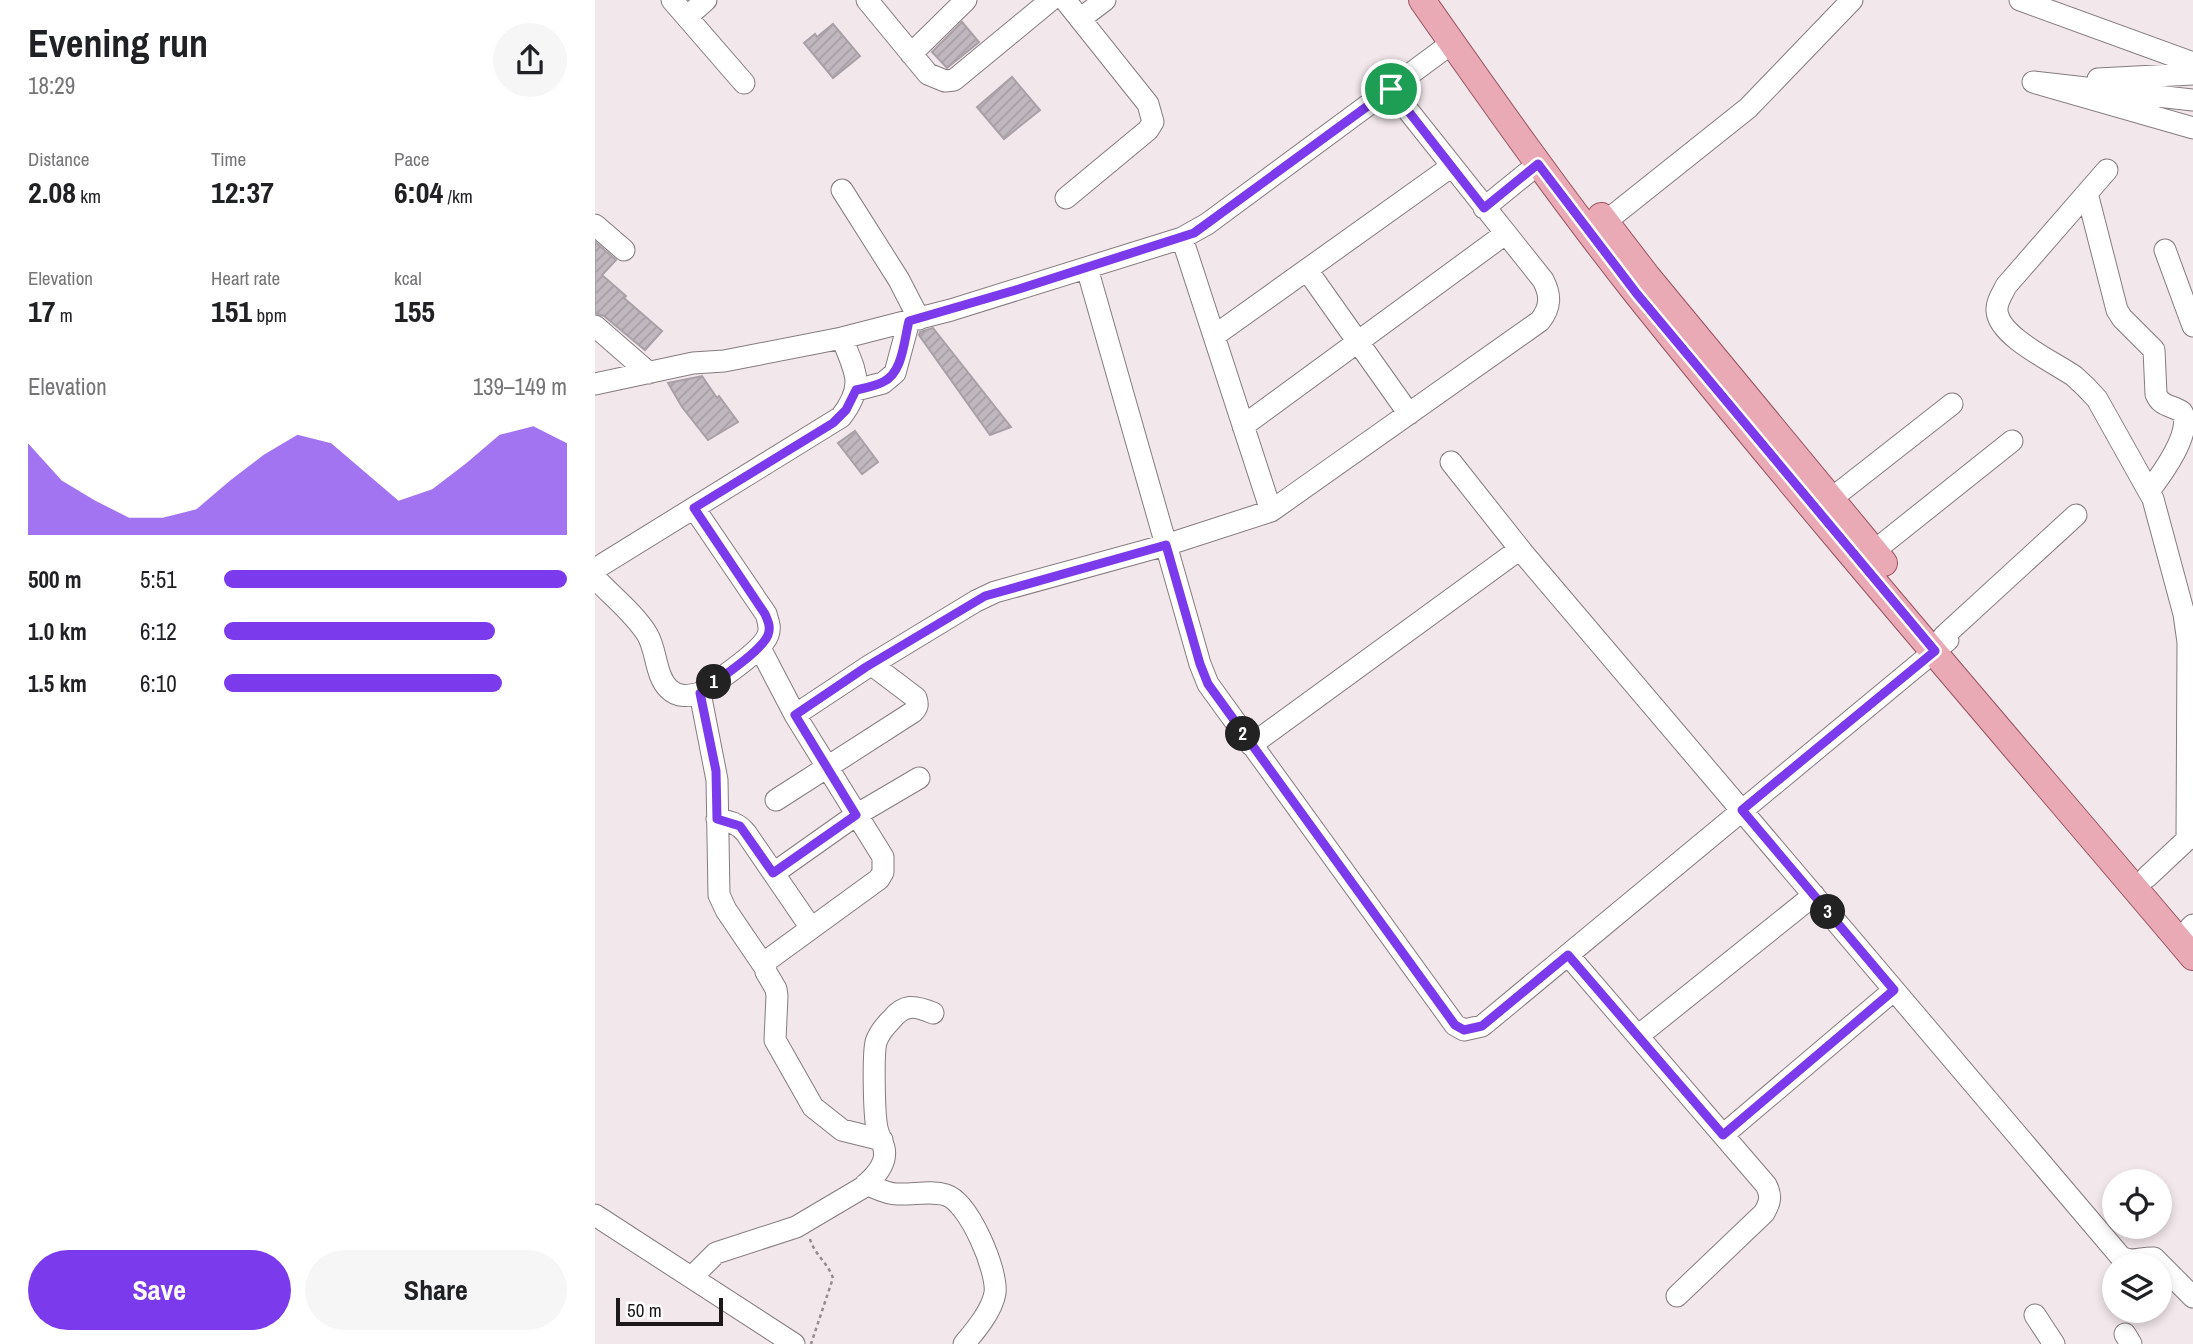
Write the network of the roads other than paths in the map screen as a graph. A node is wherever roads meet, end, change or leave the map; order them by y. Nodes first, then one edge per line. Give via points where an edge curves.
1 (673, 0) edge
2 (706, 0) edge
3 (867, 0) edge
4 (967, 0) edge
5 (1051, 0) edge
6 (1065, 0) edge
7 (1105, 0) edge
8 (1422, 0) edge
9 (1443, 0) edge
10 (1852, 0) edge
11 (2020, 0) edge
12 (687, 17) junction
13 (1080, 19) junction
14 (1452, 43) junction
15 (911, 54) junction
16 (2193, 63) edge
17 (2193, 75) edge
18 (2033, 82) junction
19 (744, 83) dead end
20 (1391, 89) junction
21 (2193, 100) edge
22 (2193, 128) edge
23 (1538, 164) junction
24 (1452, 166) junction
25 (2107, 170) dead end
26 (842, 190) dead end
27 (2087, 193) junction
28 (1066, 198) dead end
29 (1484, 208) junction
30 (1605, 222) junction
31 (595, 225) edge
32 (1505, 234) junction
33 (1182, 238) junction
34 (624, 250) dead end
35 (2165, 250) dead end
36 (1087, 268) junction
37 (1307, 270) junction
38 (914, 320) junction
39 (595, 326) edge
40 (2193, 326) edge
41 (1214, 337) junction
42 (842, 338) junction
43 (1359, 343) junction
44 (649, 373) junction
45 (595, 384) edge
46 (856, 390) junction
47 (1952, 404) dead end
48 (1409, 414) junction
49 (1243, 426) junction
50 (2012, 441) dead end
51 (1451, 462) dead end
52 (2149, 491) junction
53 (1831, 499) junction
54 (694, 508) junction
55 (1271, 511) junction
56 (2076, 515) dead end
57 (1166, 545) junction
58 (1520, 549) junction
59 (1874, 551) junction
60 (595, 569) edge
61 (595, 578) edge
62 (2190, 629) edge
63 (1942, 642) junction
64 (760, 648) junction
65 (869, 666) junction
66 (700, 693) junction
67 (795, 715) junction
68 (2190, 734) edge
69 (1251, 746) junction
70 (827, 768) junction
71 (919, 778) dead end
72 (776, 800) dead end
73 (1742, 810) junction
74 (856, 815) junction
75 (717, 819) junction
76 (2190, 837) edge
77 (773, 873) junction
78 (2147, 877) junction
79 (1814, 895) junction
80 (810, 928) junction
81 (2192, 928) edge
82 (1568, 955) junction
83 (2193, 957) edge
84 (764, 966) junction
85 (1894, 990) junction
86 (933, 1013) dead end
87 (1638, 1036) junction
88 (1723, 1135) junction
89 (882, 1140) junction
90 (866, 1184) junction
91 (595, 1214) edge
92 (692, 1277) junction
93 (1677, 1296) dead end
94 (2193, 1297) edge
95 (2035, 1315) dead end
96 (794, 1344) edge
97 (964, 1344) edge
98 (2054, 1344) edge

1 - 12 street
2 - 12 street
3 - 15 street
4 - 15 street
5 - 15 street via 954,80 928,74
6 - 13 street
7 - 13 street
8 - 14 main road
9 - 30 main road
10 - 30 street via 1748,108
11 - 16 street
12 - 19 street
13 - 28 street via 1148,104 1153,122
14 - 20 street
14 - 23 main road
17 - 18 street
18 - 21 street
18 - 22 street
20 - 24 street
20 - 33 street
23 - 29 street
23 - 63 main road via 1637,294
24 - 29 street
24 - 37 street
25 - 27 street
26 - 38 street via 899,280
27 - 52 street via 2117,310 2154,350 2159,400 2182,412 2191,426 2186,445
27 - 52 street via 2006,286 1997,311 2011,335 2075,377 2097,399
29 - 32 street
30 - 53 main road
31 - 34 street
32 - 43 street
32 - 48 street via 1549,291 1545,314
33 - 36 street
33 - 41 street
35 - 40 street
36 - 38 street
36 - 57 street
37 - 41 street
37 - 43 street
38 - 42 street
38 - 46 street via 895,373 883,383
39 - 44 street
41 - 49 street
42 - 44 street
42 - 46 street via 857,376
43 - 48 street
43 - 49 street
44 - 45 street
46 - 54 street via 833,423
47 - 53 street
48 - 55 street
49 - 55 street
50 - 59 street
51 - 58 street
52 - 62 street
53 - 59 main road
54 - 60 street
54 - 64 street via 770,624
55 - 57 street
56 - 63 street
57 - 65 street via 985,596
57 - 69 street via 1208,684
58 - 69 street
58 - 73 street
59 - 63 main road
61 - 66 street via 645,631 670,690 679,695
62 - 68 street
63 - 73 street
63 - 78 main road
63 - 83 main road
64 - 66 street
64 - 67 street
65 - 67 street
65 - 70 street via 916,698 917,708
66 - 75 street via 716,771
67 - 70 street
68 - 76 street
69 - 82 street via 1455,1025 1464,1030 1482,1026
70 - 72 street
70 - 74 street
71 - 74 street
73 - 79 street
73 - 82 street
74 - 77 street
74 - 80 street via 883,857 883,872
75 - 77 street via 740,826
75 - 84 street via 719,895
76 - 78 street
77 - 80 street
78 - 81 main road
79 - 85 street
79 - 87 street
80 - 84 street
82 - 87 street
84 - 89 street via 777,996 775,1040 813,1107 842,1130
85 - 88 street
85 - 94 street via 2120,1256 2131,1261 2154,1258
86 - 89 street via 908,1006 898,1011 876,1041 877,1128
87 - 88 street
88 - 93 street via 1766,1185 1769,1204
89 - 90 street via 885,1158
90 - 92 street via 786,1231 716,1253
90 - 97 street via 896,1194 948,1195 970,1217 991,1268 995,1293
91 - 92 street
92 - 96 street
95 - 98 street

